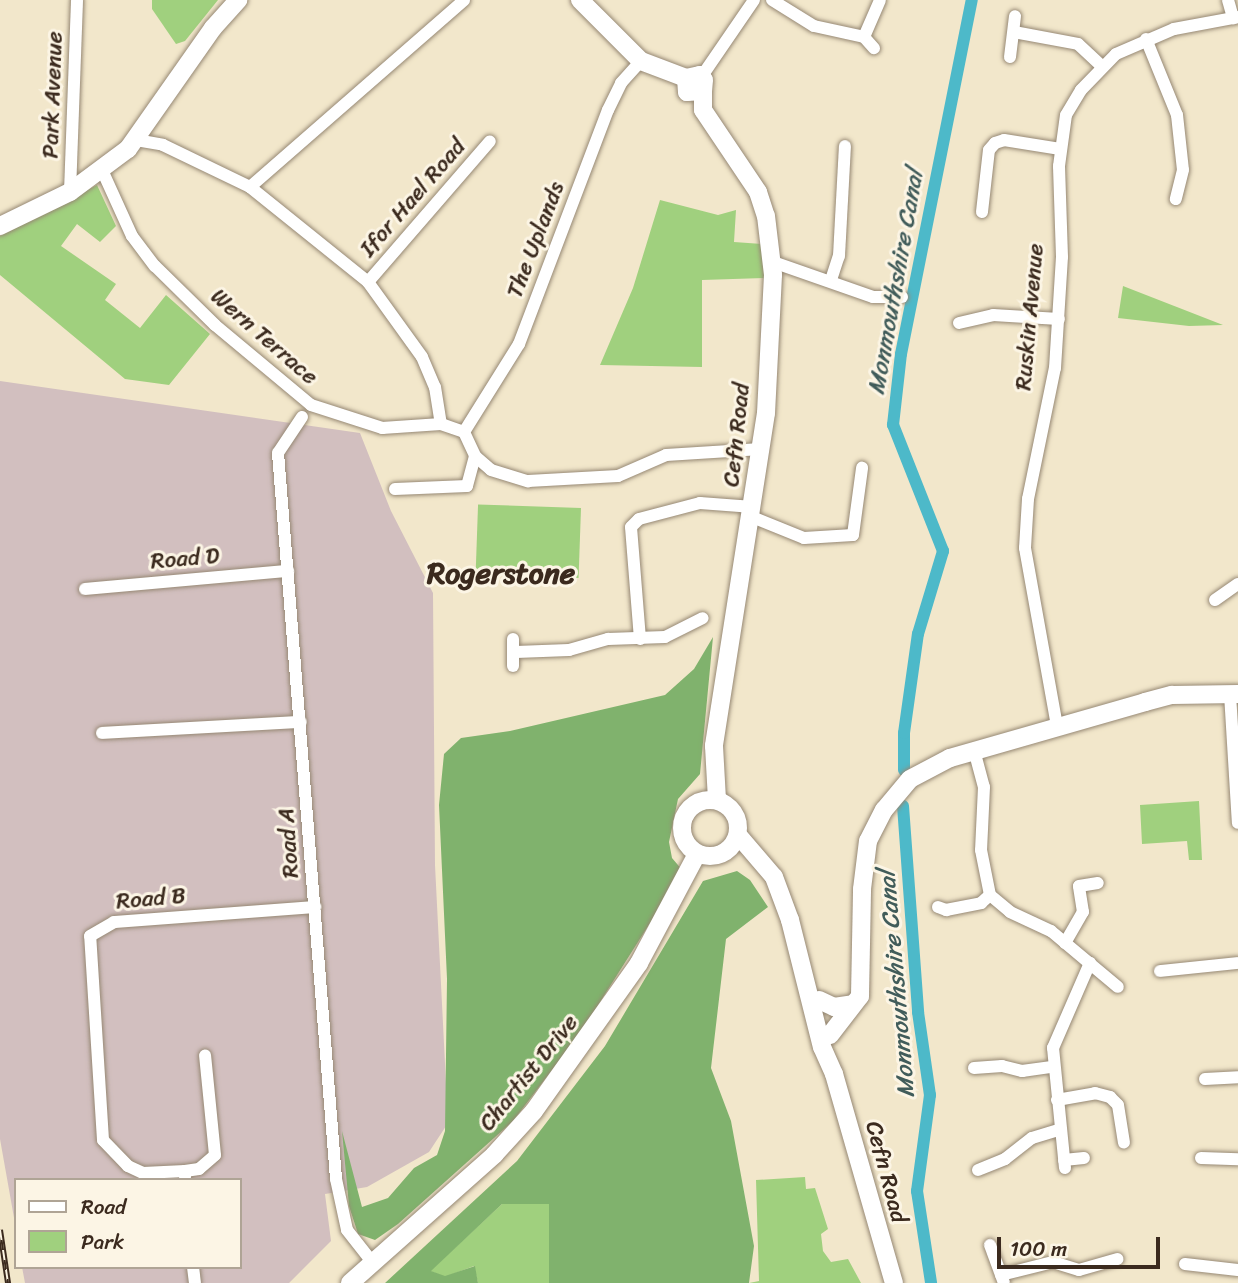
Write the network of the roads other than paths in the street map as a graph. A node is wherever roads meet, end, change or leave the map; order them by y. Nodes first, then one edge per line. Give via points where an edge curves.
1 (77, 0) edge
2 (238, 0) edge
3 (464, 0) edge
4 (580, 0) edge
5 (754, 0) edge
6 (772, 0) edge
7 (880, 0) edge
8 (1228, 0) edge
9 (1015, 16) dead end
10 (1236, 18) edge
11 (1014, 32) junction
12 (864, 37) junction
13 (1146, 39) junction
14 (874, 48) dead end
15 (1010, 57) dead end
16 (640, 61) junction
17 (1102, 66) junction
18 (697, 82) junction
19 (136, 140) junction
20 (490, 141) dead end
21 (845, 146) dead end
22 (1060, 149) junction
23 (102, 170) junction
24 (250, 187) junction
25 (70, 192) junction
26 (1176, 199) dead end
27 (982, 212) dead end
28 (0, 226) edge
29 (773, 262) junction
30 (831, 280) junction
31 (368, 282) junction
32 (902, 297) dead end
33 (1059, 319) junction
34 (959, 323) dead end
35 (302, 417) dead end
36 (441, 424) junction
37 (464, 432) junction
38 (761, 449) junction
39 (475, 456) junction
40 (862, 468) dead end
41 (396, 489) dead end
42 (752, 512) junction
43 (288, 571) junction
44 (1238, 584) edge
45 (85, 589) dead end
46 (1215, 600) dead end
47 (703, 618) dead end
48 (513, 639) dead end
49 (640, 639) junction
50 (516, 652) junction
51 (513, 666) dead end
52 (1234, 694) edge
53 (301, 722) junction
54 (1057, 726) junction
55 (102, 733) dead end
56 (974, 750) junction
57 (717, 800) junction
58 (1238, 823) edge
59 (738, 835) junction
60 (697, 854) junction
61 (1098, 883) dead end
62 (990, 895) junction
63 (315, 907) junction
64 (938, 907) dead end
65 (1065, 943) junction
66 (1090, 963) junction
67 (1238, 963) edge
68 (1160, 971) dead end
69 (1118, 987) dead end
70 (853, 1004) junction
71 (821, 1014) junction
72 (205, 1055) dead end
73 (1052, 1067) junction
74 (974, 1068) dead end
75 (834, 1074) junction
76 (1238, 1077) edge
77 (1205, 1079) dead end
78 (1057, 1100) junction
79 (1061, 1129) junction
80 (1124, 1143) dead end
81 (1084, 1158) dead end
82 (1201, 1158) dead end
83 (1238, 1159) edge
84 (978, 1170) dead end
85 (185, 1176) edge
86 (990, 1245) dead end
87 (1117, 1259) dead end
88 (373, 1263) junction
89 (1185, 1264) dead end
90 (1079, 1270) junction
91 (1238, 1270) edge
92 (1003, 1279) edge
93 (350, 1283) edge
94 (894, 1283) edge
95 (1086, 1283) edge

1 - 25 street, Park Avenue
2 - 19 main road via 213,28
3 - 24 street
4 - 16 main road
5 - 18 street
6 - 12 street via 814,26
7 - 12 street
8 - 10 street
9 - 11 street
10 - 13 street, Ruskin Avenue
11 - 15 street
11 - 17 street via 1078,44
12 - 14 street
13 - 17 street, Ruskin Avenue
13 - 26 street via 1177,115 1183,170
16 - 18 main road
16 - 37 street, The Uplands via 621,83 608,110 519,344
17 - 22 street, Ruskin Avenue via 1066,115
18 - 29 main road, Cefn Road via 715,131 758,192
19 - 23 main road
19 - 24 street via 163,145
20 - 31 street, Ifor Hael Road
21 - 30 street via 839,257
22 - 27 street via 1004,140 995,143 989,150
22 - 33 street, Ruskin Avenue
23 - 25 main road
23 - 36 street, Wern Terrace via 132,236 155,266 215,325 311,405 382,428
24 - 31 street
25 - 28 main road
29 - 30 street
29 - 38 main road, Cefn Road
30 - 32 street via 873,297
31 - 36 street via 422,357 435,387
33 - 34 street via 986,315
33 - 54 street, Ruskin Avenue via 1055,368 1028,499 1025,548
35 - 43 street, Road A via 278,453
36 - 37 street, Wern Terrace
37 - 39 street
38 - 39 street via 666,456 618,476 578,480 528,481 491,470
38 - 42 main road, Cefn Road
39 - 41 street via 467,486
40 - 42 street via 853,535 804,538
42 - 49 street via 700,503 639,519 631,527
42 - 57 main road, Cefn Road via 715,746
43 - 45 street, Road D
43 - 53 street, Road A
44 - 46 street
47 - 49 street via 665,637
48 - 50 street
49 - 50 street
50 - 51 street
52 - 54 main road via 1172,695
52 - 58 street
53 - 55 street
53 - 63 street, Road A
54 - 56 main road
56 - 62 street via 986,806 981,850
56 - 70 main road via 911,779 884,810 868,841 862,889 862,990
57 - 59 main road via 735,816
57 - 60 main road via 698,802 682,821 681,834
59 - 60 main road via 722,854
59 - 71 main road, Cefn Road via 774,877
60 - 88 main road, Chartist Drive via 639,963 534,1111 494,1155
61 - 65 street via 1079,886 1083,912
62 - 64 street via 981,903 946,910
62 - 65 street via 1010,912
63 - 85 street, Road B via 114,922 95,929 90,936 103,1140 112,1153 143,1173
63 - 88 street, Road A via 341,1210 346,1230
65 - 66 street
66 - 69 street
66 - 73 street via 1056,1036
67 - 68 street
70 - 71 main road
70 - 71 main road
71 - 75 main road, Cefn Road
71 - 75 main road, Cefn Road
72 - 85 street via 215,1155
73 - 74 street via 1023,1071 1002,1066
73 - 78 street
75 - 94 main road, Cefn Road
76 - 77 street
78 - 79 street
78 - 80 street via 1095,1093 1110,1097 1118,1105
79 - 81 street via 1064,1164
79 - 84 street via 1032,1138 1005,1159
82 - 83 street
86 - 92 street
87 - 90 street via 1093,1262
88 - 93 main road, Chartist Drive
89 - 91 street
90 - 92 street via 1053,1262
90 - 95 street

